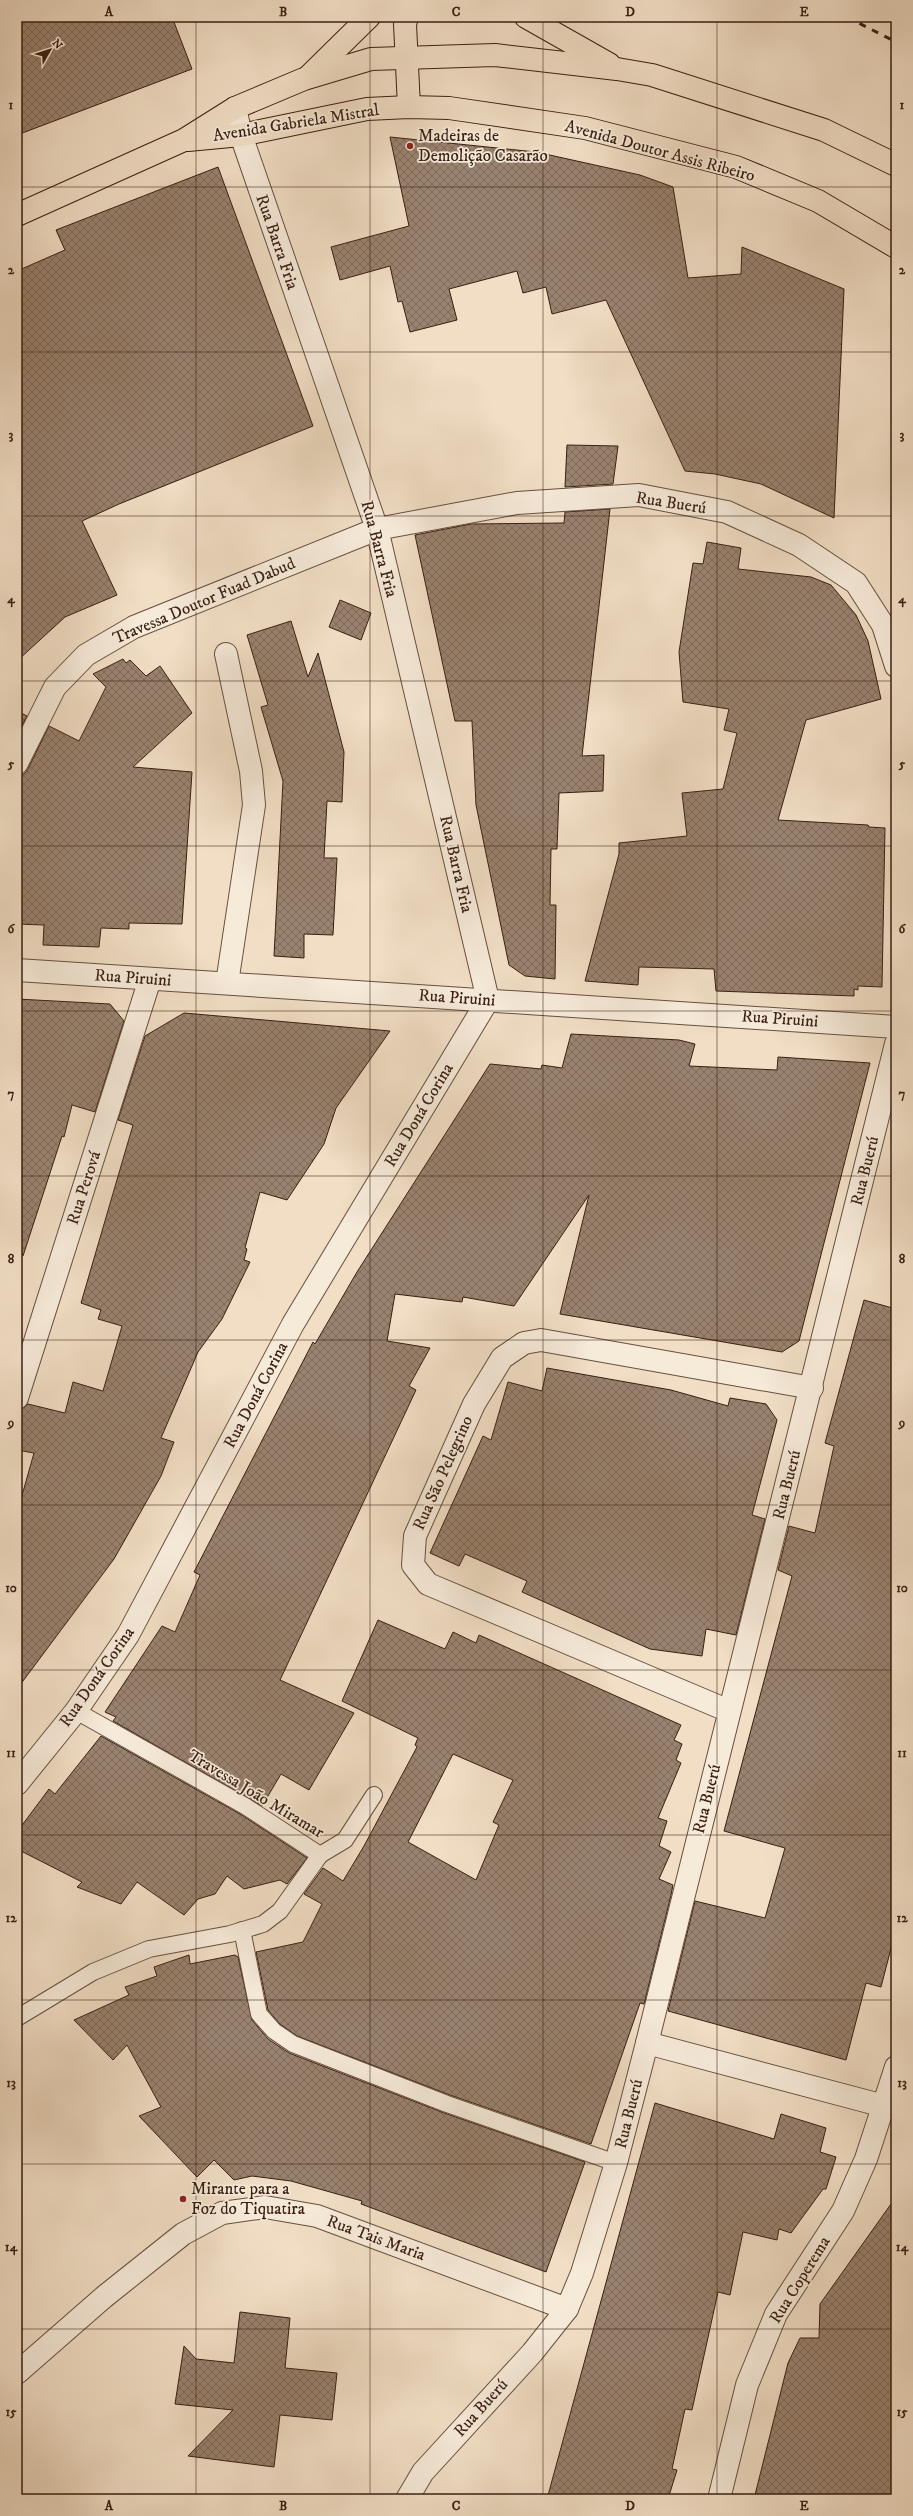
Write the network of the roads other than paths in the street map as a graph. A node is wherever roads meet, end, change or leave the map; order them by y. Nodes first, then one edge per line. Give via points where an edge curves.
1 (369, 17) edge
2 (407, 17) edge
3 (526, 17) edge
4 (407, 58) junction
5 (617, 69) junction
6 (304, 79) junction
7 (409, 107) junction
8 (235, 108) junction
9 (241, 135) junction
10 (184, 140) junction
11 (896, 165) edge
12 (17, 215) edge
13 (896, 247) edge
14 (377, 529) junction
15 (226, 654) dead end
16 (896, 666) edge
17 (17, 763) edge
18 (17, 970) edge
19 (150, 979) junction
20 (228, 983) junction
21 (488, 1000) junction
22 (896, 1027) edge
23 (896, 1044) edge
24 (812, 1388) junction
25 (17, 1398) edge
26 (76, 1711) junction
27 (728, 1711) junction
28 (20, 1777) edge
29 (374, 1795) dead end
30 (320, 1855) junction
31 (242, 1930) junction
32 (17, 2018) edge
33 (647, 2044) junction
34 (896, 2068) edge
35 (884, 2106) junction
36 (616, 2163) junction
37 (567, 2309) junction
38 (17, 2373) edge
39 (406, 2499) edge
40 (719, 2499) edge

1 - 6 main road
2 - 4 main road
3 - 5 main road
4 - 5 main road, Avenida Gabriela Mistral via 496,55
4 - 6 main road, Avenida Gabriela Mistral via 371,59
4 - 7 main road
5 - 11 main road via 652,75 824,130
6 - 8 main road, Avenida Gabriela Mistral
7 - 9 main road, Avenida Gabriela Mistral via 367,109
7 - 13 main road, Avenida Doutor Assis Ribeiro via 449,108 585,128 736,167 818,201
8 - 9 street, Rua Barra Fria
8 - 10 main road, Avenida Gabriela Mistral
9 - 10 main road, Avenida Gabriela Mistral
9 - 14 street, Rua Barra Fria
10 - 12 main road, Avenida Gabriela Mistral
14 - 16 street, Rua Buerú via 517,503 640,495 728,512 799,545 856,583 883,625
14 - 17 street, Travessa Doutor Fuad Dabud via 134,627 86,655 55,688
14 - 21 street, Rua Barra Fria
15 - 20 street via 251,772 254,805
18 - 19 street, Rua Piruini
19 - 20 street, Rua Piruini
19 - 25 street, Rua Perová
20 - 21 street, Rua Piruini
21 - 22 street, Rua Piruini
21 - 26 street, Rua Doná Corina via 293,1324 128,1635
23 - 24 street, Rua Buerú
24 - 27 street, Rua Buerú
24 - 27 street, Rua São Pelegrino via 541,1340 524,1343 502,1358 474,1404 415,1536 413,1565 428,1584
26 - 28 street, Rua Doná Corina
26 - 30 lane, Travessa João Miramar via 245,1806
27 - 33 street, Rua Buerú
29 - 30 lane via 345,1840
30 - 31 lane, Travessa João Miramar via 280,1911 262,1924
31 - 32 lane, Travessa João Miramar via 148,1949 93,1972
31 - 36 lane via 259,2014 274,2031 293,2044 447,2104
33 - 35 street
33 - 36 street, Rua Buerú
34 - 35 street, Rua Coperema
35 - 40 street, Rua Coperema via 866,2159 843,2211 776,2314 747,2385
36 - 37 street, Rua Buerú via 582,2273
37 - 38 street, Rua Tais Maria via 317,2216 265,2207 222,2213 183,2234 104,2297
37 - 39 street, Rua Buerú via 532,2352 423,2472

